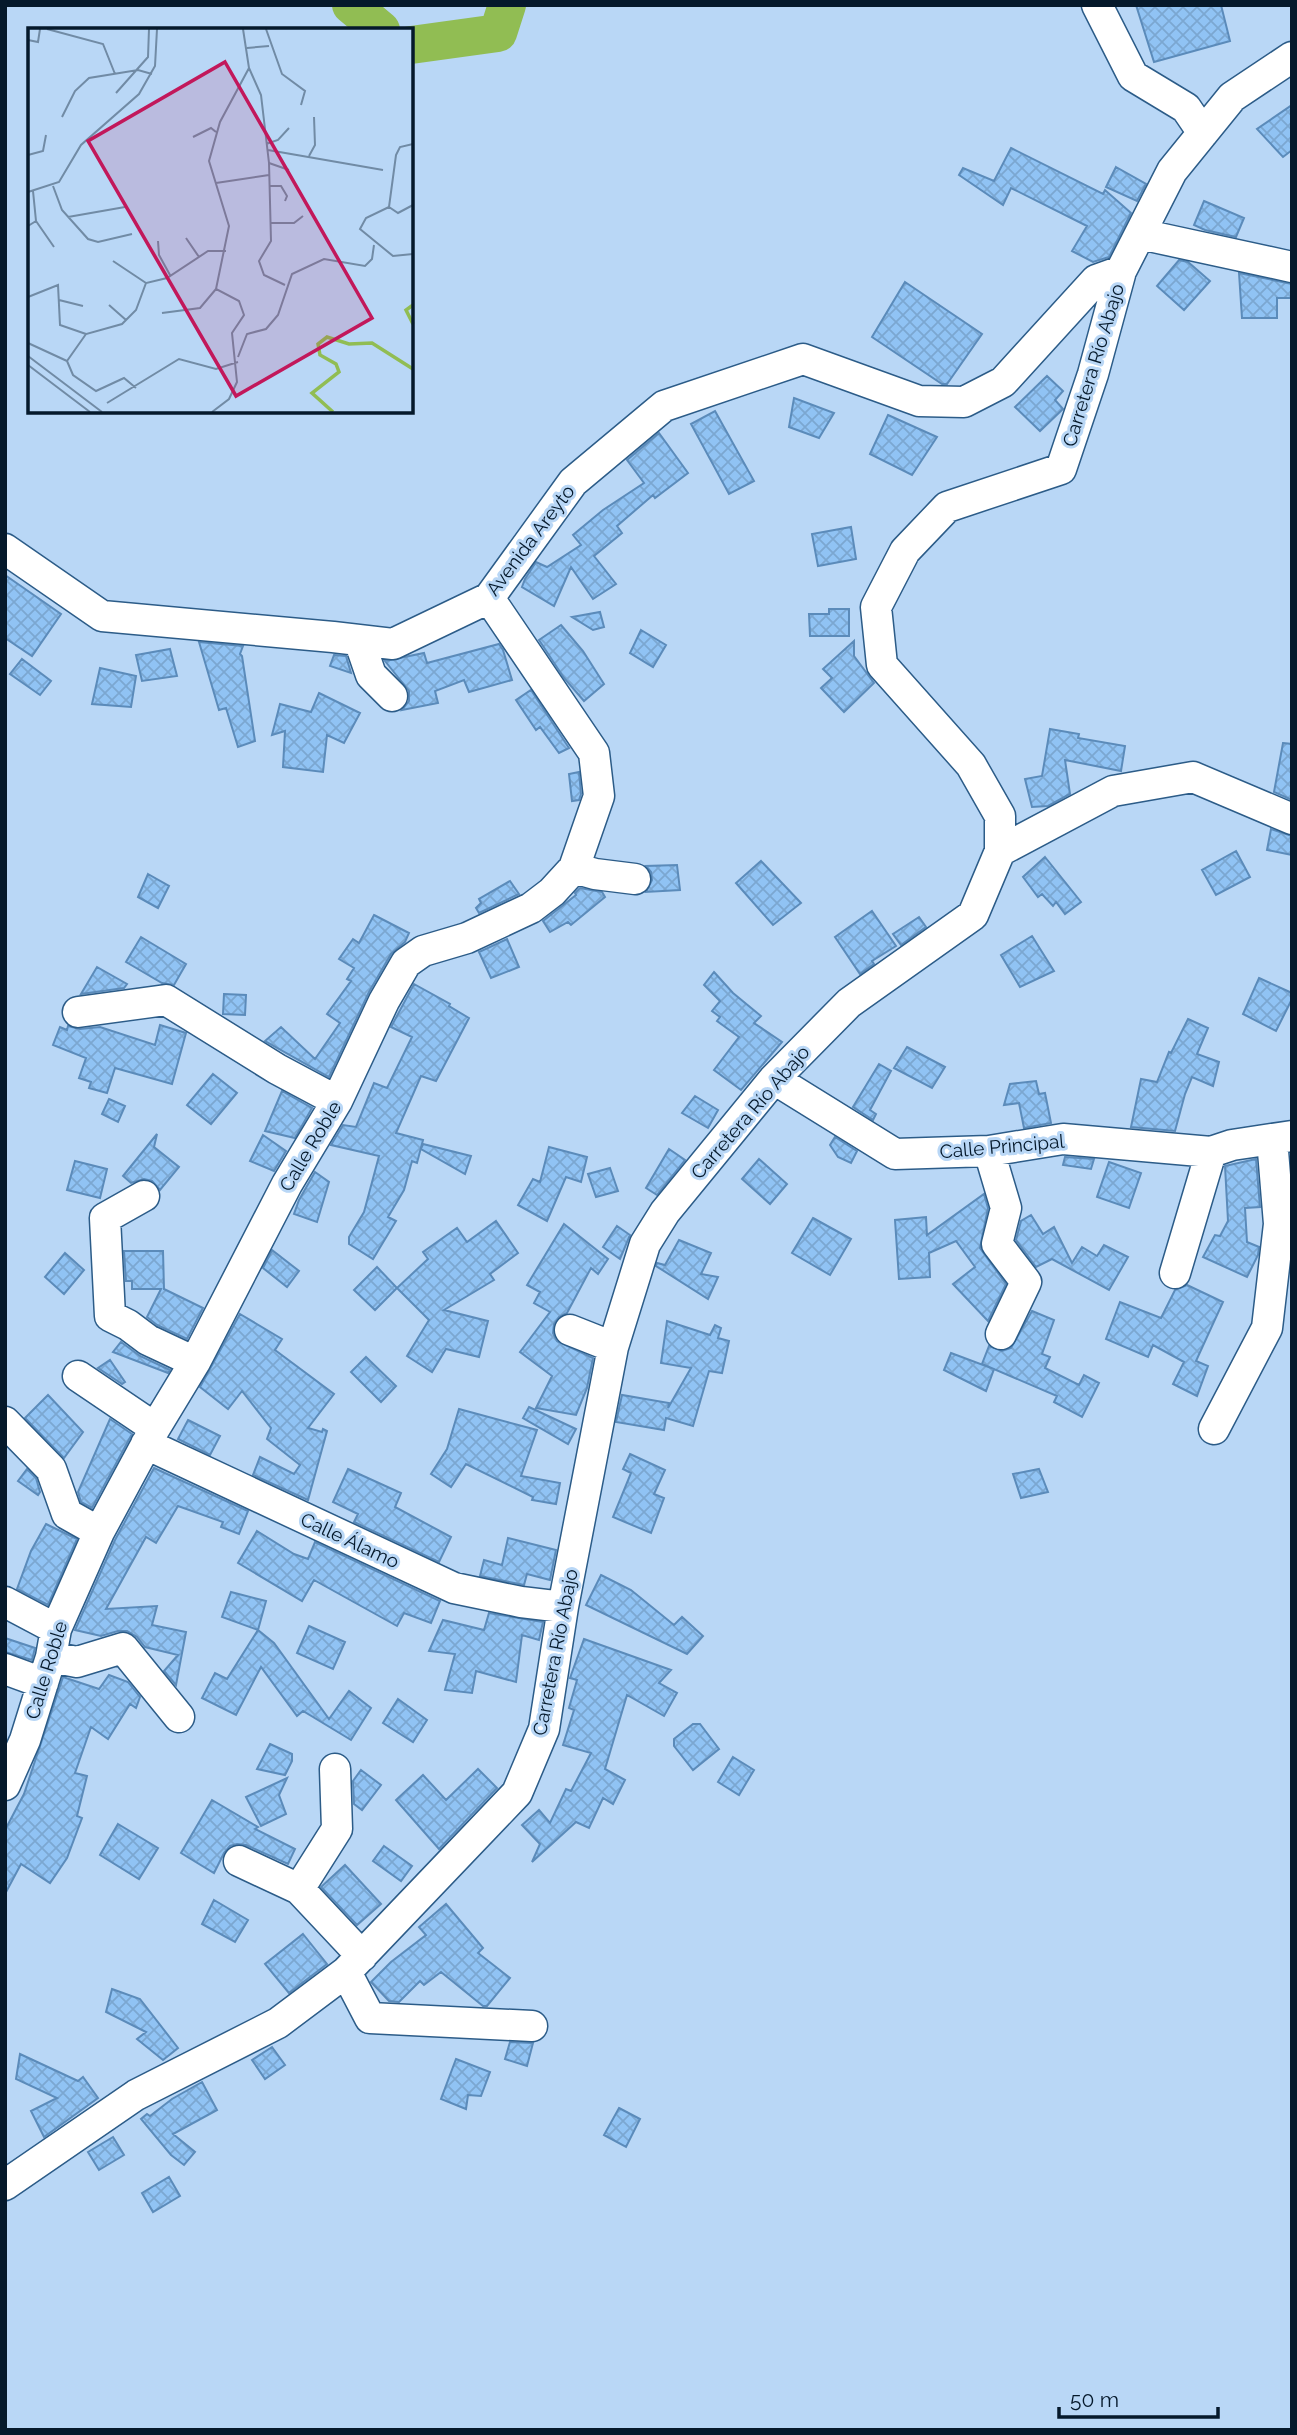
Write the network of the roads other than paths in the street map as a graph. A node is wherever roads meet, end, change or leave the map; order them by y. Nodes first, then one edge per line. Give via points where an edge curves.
1 (1097, 5) edge
2 (1292, 57) edge
3 (1203, 133) junction
4 (1140, 233) junction
5 (1292, 267) edge
6 (1121, 271) junction
7 (5, 549) edge
8 (489, 598) junction
9 (359, 640) junction
10 (392, 696) dead end
11 (1292, 819) edge
12 (1000, 851) junction
13 (574, 868) junction
14 (635, 879) dead end
15 (78, 1012) dead end
16 (774, 1079) junction
17 (337, 1101) junction
18 (1282, 1137) edge
19 (989, 1151) junction
20 (1212, 1152) junction
21 (144, 1196) dead end
22 (1175, 1273) dead end
23 (569, 1330) dead end
24 (1001, 1334) dead end
25 (613, 1347) junction
26 (195, 1363) junction
27 (78, 1376) dead end
28 (5, 1422) edge
29 (1214, 1429) dead end
30 (151, 1436) junction
31 (99, 1532) junction
32 (5, 1602) edge
33 (563, 1607) junction
34 (50, 1656) junction
35 (5, 1669) edge
36 (179, 1717) dead end
37 (335, 1769) dead end
38 (5, 1785) edge
39 (239, 1861) dead end
40 (299, 1889) junction
41 (354, 1964) junction
42 (533, 2026) dead end
43 (5, 2185) edge

1 - 3 street via 1133,76 1186,108
2 - 3 street, Carretera Río Abajo via 1233,97
3 - 4 street, Carretera Río Abajo via 1172,171
4 - 5 street
4 - 6 street, Carretera Río Abajo
6 - 8 street, Avenida Areyto via 1096,280 1003,382 964,402 919,401 803,359 664,406 573,482
6 - 12 street, Carretera Río Abajo via 1061,469 947,507 905,551 876,607 882,665 971,765 1000,816
7 - 9 street, Avenida Areyto via 102,616
8 - 9 street, Avenida Areyto via 393,644
8 - 13 street, Calle Roble via 594,753 599,796
9 - 10 street via 371,675
11 - 12 street via 1193,777 1113,791
12 - 16 street, Carretera Río Abajo via 973,915 849,1003
13 - 14 street
13 - 17 street, Calle Roble via 531,908 467,938 423,951 406,963
15 - 17 street via 166,1000
16 - 19 street, Calle Principal via 895,1154
16 - 25 street, Carretera Río Abajo via 665,1212 645,1244
17 - 26 street, Calle Roble via 286,1184
18 - 20 street, Calle Principal
18 - 29 street via 1279,1224 1267,1328
19 - 20 street, Calle Principal via 1063,1139
19 - 24 street via 1006,1208 997,1244 1026,1282
20 - 22 street
21 - 26 street via 105,1218 110,1316
23 - 25 street
25 - 33 street, Carretera Río Abajo
26 - 30 street, Calle Roble
27 - 30 street, Calle Álamo
28 - 31 street via 51,1469 67,1514
30 - 31 street, Calle Roble
30 - 33 street, Calle Álamo via 454,1588
31 - 34 street, Calle Roble
32 - 34 street
33 - 41 street, Carretera Río Abajo via 544,1729 517,1793
34 - 35 street
34 - 36 street via 77,1662 123,1648
34 - 38 street, Calle Roble via 25,1740
37 - 40 street via 337,1829
39 - 40 street
40 - 41 street
41 - 42 street via 370,2018
41 - 43 street, Carretera Río Abajo via 278,2023 136,2095

